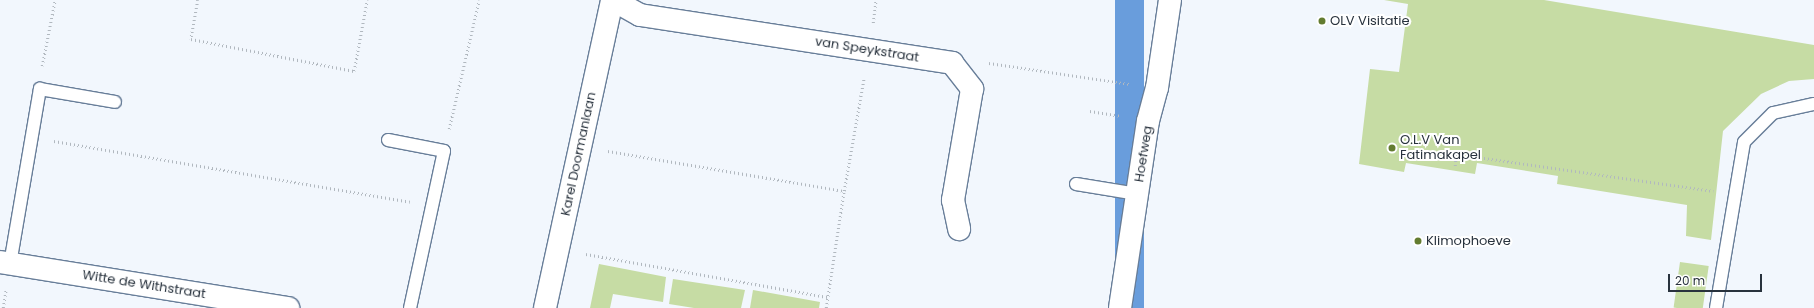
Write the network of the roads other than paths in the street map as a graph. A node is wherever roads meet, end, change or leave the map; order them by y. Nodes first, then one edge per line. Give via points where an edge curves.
1 (613, 0) edge
2 (1170, 0) edge
3 (115, 102) dead end
4 (1814, 104) edge
5 (388, 140) dead end
6 (1076, 184) dead end
7 (1131, 193) junction
8 (959, 229) dead end
9 (5, 263) edge
10 (288, 308) edge
11 (410, 308) edge
12 (545, 308) edge
13 (1120, 308) edge
14 (1716, 308) edge

1 - 8 street, van Speykstraat via 640,15 952,63 972,89 953,200
1 - 12 street, Karel Doormanlaan
2 - 7 street, Hoefweg via 1157,88
3 - 9 lane via 40,88 33,137
4 - 14 lane via 1773,113 1744,142
5 - 11 lane via 444,151
6 - 7 lane
7 - 13 street, Hoefweg
9 - 10 street, Witte de Withstraat

